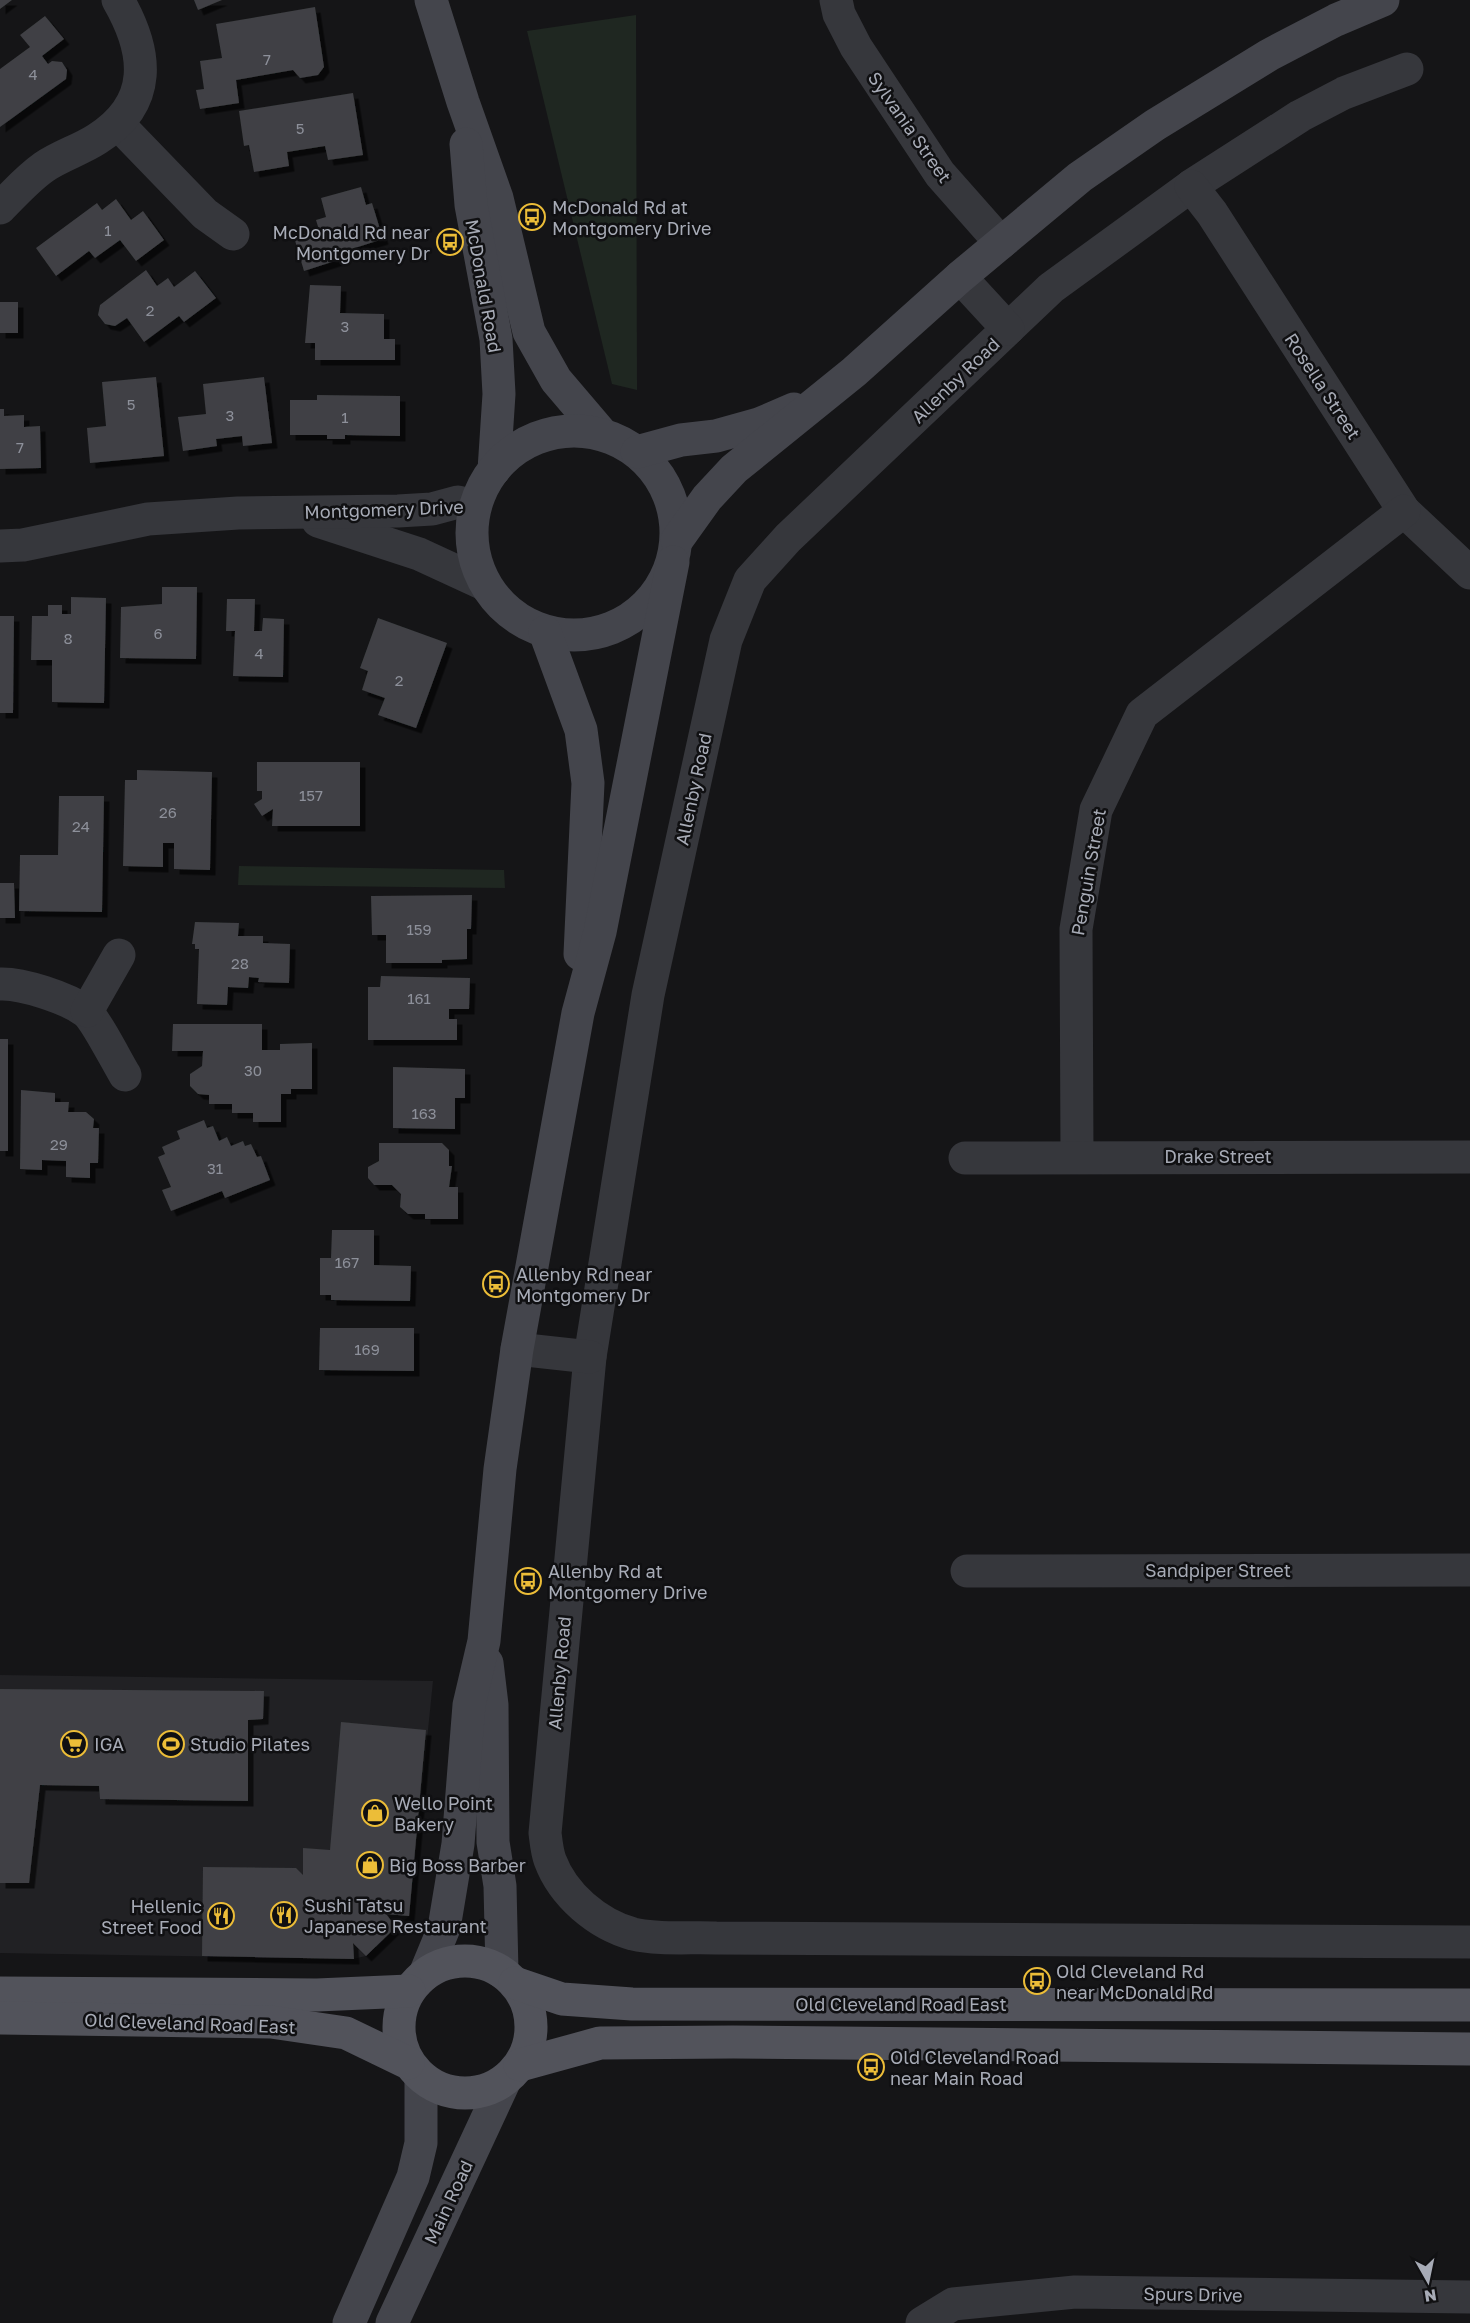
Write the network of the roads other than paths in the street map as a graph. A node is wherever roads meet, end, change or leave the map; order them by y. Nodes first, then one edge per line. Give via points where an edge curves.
1 (118, 0) edge
2 (432, 0) edge
3 (836, 0) edge
4 (1383, 0) edge
5 (1407, 69) dead end
6 (463, 102) junction
7 (118, 124) junction
8 (1191, 186) junction
9 (0, 208) edge
10 (233, 234) dead end
11 (1001, 243) junction
12 (960, 277) junction
13 (1008, 329) junction
14 (818, 400) junction
15 (602, 434) junction
16 (637, 452) junction
17 (494, 470) junction
18 (475, 506) junction
19 (1404, 511) junction
20 (293, 512) junction
21 (0, 546) edge
22 (675, 551) junction
23 (1470, 573) edge
24 (484, 584) junction
25 (545, 632) junction
26 (119, 955) dead end
27 (0, 984) edge
28 (87, 1011) junction
29 (578, 1012) junction
30 (125, 1075) dead end
31 (1077, 1156) junction
32 (1470, 1157) edge
33 (965, 1158) dead end
34 (517, 1350) junction
35 (590, 1357) junction
36 (1470, 1570) edge
37 (967, 1571) dead end
38 (484, 1641) junction
39 (1470, 1941) edge
40 (508, 1978) junction
41 (417, 1982) junction
42 (0, 1993) edge
43 (1470, 2005) edge
44 (0, 2018) edge
45 (1470, 2049) edge
46 (414, 2070) junction
47 (512, 2073) junction
48 (1470, 2297) edge
49 (349, 2323) edge
50 (392, 2323) edge
51 (922, 2323) edge

1 - 7 street via 141,53 141,79
2 - 6 main road, McDonald Road
3 - 11 street, Sylvania Street via 855,47 940,174
4 - 11 main road via 1269,55 1155,125 1080,177
5 - 8 street, Allenby Road via 1344,93 1300,116
6 - 15 main road, McDonald Road via 497,198 529,332 556,380
6 - 17 main road, McDonald Road via 471,205 496,339 499,394
7 - 9 street via 44,167
7 - 10 street via 205,214
8 - 13 street, Allenby Road via 1051,288
8 - 19 street, Rosella Street
11 - 12 main road
12 - 13 street, Allenby Road
12 - 14 main road
13 - 35 street, Allenby Road via 788,538 750,580 726,639 648,995
14 - 16 main road via 759,424
14 - 22 main road via 734,469 707,498
15 - 16 main road
15 - 17 main road via 572,431 543,436 515,449
16 - 22 main road via 660,476 674,507
17 - 18 main road
18 - 20 street, Montgomery Drive via 458,502 420,510
18 - 24 main road via 471,533 474,559
19 - 23 street, Rosella Street
19 - 31 street, Penguin Street via 1142,714 1096,810 1076,929
20 - 21 street, Montgomery Drive via 147,519 23,545
20 - 24 street, Montgomery Drive via 419,554
22 - 25 main road via 659,591 637,615 609,630 577,636
22 - 29 main road via 600,932
24 - 25 main road via 500,605
25 - 29 main road via 581,730 588,783
26 - 28 street
27 - 28 street via 48,994
28 - 30 street
29 - 34 main road
31 - 32 street, Drake Street
31 - 33 street, Drake Street
34 - 35 street
34 - 38 main road via 500,1470
35 - 39 street, Allenby Road via 545,1833 549,1859 569,1893 589,1912 635,1934 716,1938
36 - 37 street, Sandpiper Street
38 - 40 main road via 492,1705 493,1842
38 - 41 main road via 469,1705 458,1844 444,1928
40 - 41 main road via 484,1963 463,1961 443,1964
40 - 43 main road, Old Cleveland Road East via 562,1999 632,2004
40 - 47 main road via 526,2002 532,2024 529,2045
41 - 42 main road, Old Cleveland Road East via 317,1995
41 - 46 main road via 401,2008 398,2026 400,2045
44 - 46 main road, Old Cleveland Road East via 271,2022 346,2033
45 - 47 main road via 600,2043
46 - 47 main road via 441,2090 462,2094 484,2091
46 - 49 main road via 421,2143 413,2177
47 - 50 main road, Main Road
48 - 51 street, Spurs Drive via 1075,2292 953,2304

